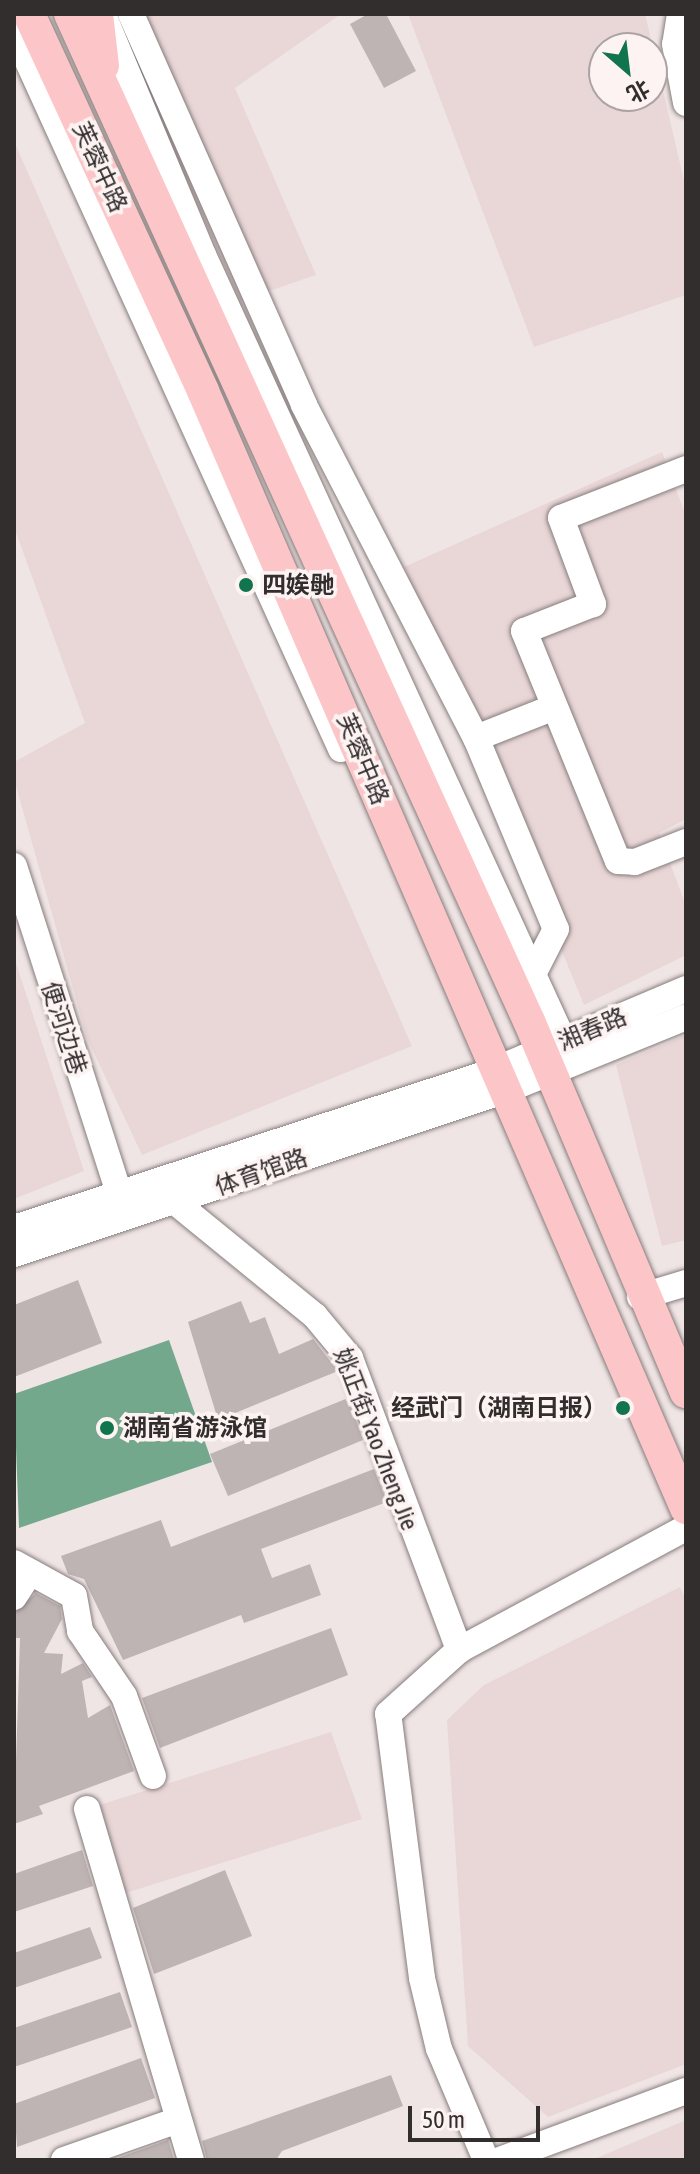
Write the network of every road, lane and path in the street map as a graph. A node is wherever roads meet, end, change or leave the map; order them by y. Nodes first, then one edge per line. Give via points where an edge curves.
1 (29, 14) edge
2 (70, 14) edge
3 (100, 14) edge
4 (131, 14) edge
5 (680, 14) edge
6 (14, 31) edge
7 (107, 97) junction
8 (686, 103) edge
9 (686, 469) edge
10 (552, 708) junction
11 (476, 738) junction
12 (686, 842) edge
13 (14, 866) edge
14 (531, 978) junction
15 (686, 989) edge
16 (686, 1017) edge
17 (546, 1046) junction
18 (498, 1077) junction
19 (118, 1189) junction
20 (174, 1201) junction
21 (14, 1228) edge
22 (14, 1254) edge
23 (686, 1283) edge
24 (640, 1297) junction
25 (686, 1392) edge
26 (686, 1508) edge
27 (686, 1528) edge
28 (21, 1568) edge
29 (14, 1597) edge
30 (459, 1650) junction
31 (153, 1776) dead end
32 (87, 1809) dead end
33 (686, 2091) edge
34 (178, 2120) junction
35 (64, 2160) edge
36 (191, 2160) edge
37 (486, 2160) edge
38 (500, 2160) edge

1 - 18 main road, 芙蓉中路 via 203,391
2 - 7 main road, 芙蓉中路
3 - 7 main road
3 - 14 street via 210,270
4 - 11 street via 304,405
5 - 8 street via 675,44
6 - 18 street, 芙蓉中路
7 - 17 main road, 芙蓉中路
9 - 10 street via 561,518 593,604 524,631
10 - 11 street
10 - 12 street via 618,861 635,862
11 - 14 street via 556,929
13 - 19 street, 便河边巷
14 - 17 main road
15 - 17 street, 湘春路
16 - 17 street, 湘春路
17 - 18 street, 湘春路
17 - 24 main road, 芙蓉中路
18 - 19 street, 体育馆路
18 - 20 street, 体育馆路
18 - 26 main road, 芙蓉中路
19 - 21 street, 体育馆路
20 - 22 street, 体育馆路
20 - 30 street, 姚正街 Yao Zheng Jie via 315,1316 350,1358
23 - 24 street
24 - 25 main road, 芙蓉中路
27 - 30 street
28 - 29 street
28 - 31 street via 74,1596 80,1631 124,1696
30 - 37 street via 391,1705 385,1726 422,1978 439,2049
32 - 34 street
33 - 38 street
34 - 35 street
34 - 36 street

